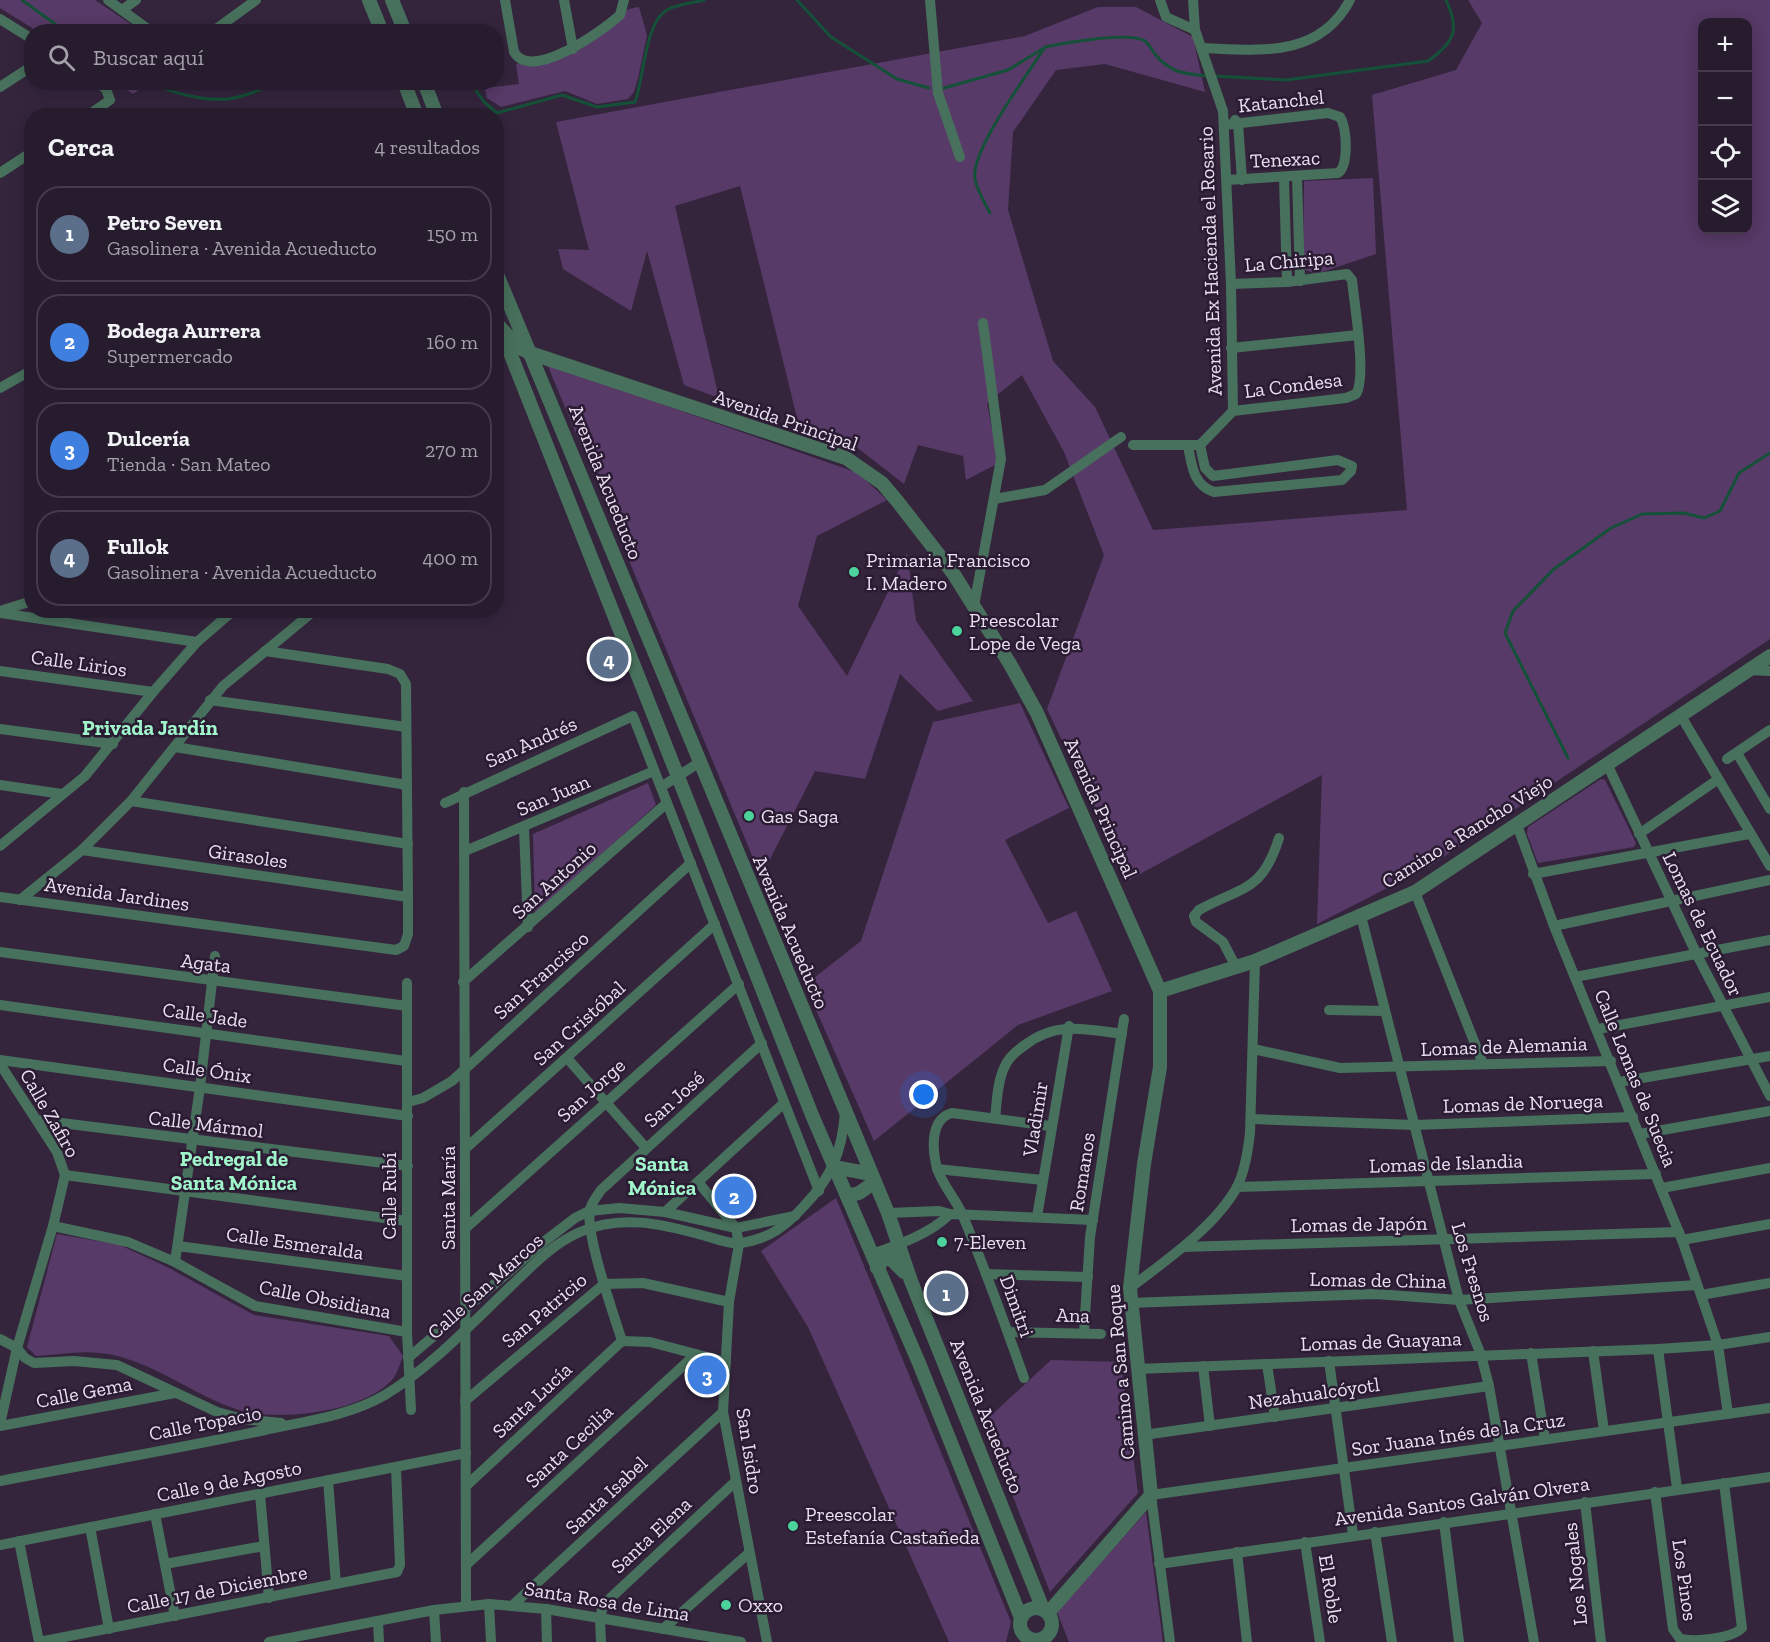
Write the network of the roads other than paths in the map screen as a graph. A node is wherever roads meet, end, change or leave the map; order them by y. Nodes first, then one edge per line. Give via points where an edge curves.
1 (108, 0) edge
2 (136, 0) edge
3 (256, 0) edge
4 (369, 0) edge
5 (392, 0) edge
6 (505, 0) edge
7 (564, 0) edge
8 (930, 0) edge
9 (1160, 0) edge
10 (1193, 0) edge
11 (1350, 0) edge
12 (624, 4) edge
13 (122, 10) junction
14 (0, 19) edge
15 (141, 24) edge
16 (223, 24) edge
17 (379, 24) edge
18 (402, 24) edge
19 (1195, 30) junction
20 (24, 34) edge
21 (573, 48) junction
22 (1202, 48) junction
23 (24, 71) edge
24 (0, 87) edge
25 (107, 90) edge
26 (407, 90) edge
27 (427, 90) edge
28 (1221, 106) junction
29 (98, 108) edge
30 (414, 108) edge
31 (434, 108) edge
32 (1238, 123) junction
33 (1224, 125) junction
34 (24, 157) edge
35 (960, 157) dead end
36 (1343, 169) joint
37 (0, 172) edge
38 (1284, 178) junction
39 (1297, 178) junction
40 (1227, 180) junction
41 (1242, 180) junction
42 (1300, 281) junction
43 (1287, 282) junction
44 (1231, 284) junction
45 (504, 291) edge
46 (983, 323) dead end
47 (504, 330) edge
48 (1358, 335) junction
49 (504, 338) edge
50 (1231, 348) junction
51 (530, 353) junction
52 (24, 374) edge
53 (0, 388) edge
54 (1233, 411) junction
55 (1121, 437) dead end
56 (1133, 445) dead end
57 (1200, 445) junction
58 (1188, 446) junction
59 (1205, 468) junction
60 (1195, 477) junction
61 (994, 499) junction
62 (24, 604) edge
63 (974, 606) junction
64 (0, 612) edge
65 (24, 616) edge
66 (39, 618) edge
67 (225, 618) edge
68 (305, 618) edge
69 (197, 642) junction
70 (265, 651) junction
71 (1770, 656) edge
72 (1748, 670) junction
73 (0, 671) edge
74 (1770, 671) edge
75 (153, 692) junction
76 (210, 700) junction
77 (1681, 716) junction
78 (406, 728) junction
79 (0, 729) edge
80 (1770, 730) edge
81 (113, 744) junction
82 (175, 747) junction
83 (700, 762) junction
84 (1608, 766) junction
85 (654, 771) junction
86 (676, 778) junction
87 (1717, 780) junction
88 (0, 785) edge
89 (407, 785) junction
90 (661, 787) junction
91 (465, 792) junction
92 (62, 794) junction
93 (131, 801) junction
94 (445, 803) dead end
95 (667, 803) junction
96 (1770, 809) edge
97 (1517, 825) junction
98 (524, 828) junction
99 (1639, 834) junction
100 (1749, 834) junction
101 (1279, 838) dead end
102 (2, 843) edge
103 (408, 844) junction
104 (82, 850) junction
105 (465, 850) junction
106 (1648, 853) junction
107 (691, 863) junction
108 (1770, 866) edge
109 (1533, 874) junction
110 (1770, 880) edge
111 (1415, 892) junction
112 (0, 897) edge
113 (408, 897) junction
114 (20, 900) junction
115 (1671, 901) junction
116 (1361, 916) junction
117 (715, 924) junction
118 (1554, 926) junction
119 (528, 927) junction
120 (1770, 940) edge
121 (0, 952) edge
122 (215, 956) dead end
123 (1697, 956) junction
124 (1255, 961) junction
125 (1236, 967) junction
126 (1575, 977) junction
127 (212, 982) junction
128 (463, 982) junction
129 (407, 983) dead end
130 (739, 984) junction
131 (1160, 992) junction
132 (1770, 997) edge
133 (0, 1005) edge
134 (407, 1006) junction
135 (1723, 1007) junction
136 (1329, 1010) dead end
137 (1385, 1011) junction
138 (1124, 1019) dead end
139 (1069, 1026) junction
140 (1598, 1029) junction
141 (205, 1034) junction
142 (1122, 1034) junction
143 (762, 1042) junction
144 (1252, 1049) junction
145 (1770, 1056) edge
146 (567, 1058) junction
147 (1749, 1060) junction
148 (406, 1061) junction
149 (1611, 1061) junction
150 (0, 1062) edge
151 (1483, 1064) junction
152 (1399, 1067) junction
153 (464, 1068) junction
154 (1619, 1082) junction
155 (200, 1087) junction
156 (1770, 1096) edge
157 (606, 1100) junction
158 (408, 1102) junction
159 (784, 1103) junction
160 (1770, 1111) edge
161 (845, 1113) junction
162 (408, 1116) junction
163 (1633, 1117) junction
164 (995, 1118) junction
165 (37, 1119) junction
166 (1251, 1119) junction
167 (1414, 1125) junction
168 (1050, 1126) junction
169 (1640, 1134) junction
170 (193, 1141) junction
171 (466, 1148) junction
172 (646, 1148) junction
173 (408, 1166) junction
174 (834, 1167) junction
175 (1770, 1168) edge
176 (937, 1169) junction
177 (1656, 1174) junction
178 (65, 1175) junction
179 (873, 1178) junction
180 (1043, 1180) junction
181 (698, 1182) junction
182 (1429, 1183) junction
183 (1237, 1187) junction
184 (1662, 1188) junction
185 (819, 1191) junction
186 (186, 1192) junction
187 (847, 1196) junction
188 (589, 1211) junction
189 (665, 1212) junction
190 (888, 1213) junction
191 (962, 1213) junction
192 (950, 1214) junction
193 (795, 1216) junction
194 (1037, 1217) junction
195 (1093, 1220) junction
196 (407, 1221) junction
197 (1770, 1224) edge
198 (468, 1226) junction
199 (54, 1227) junction
200 (591, 1227) junction
201 (736, 1228) junction
202 (1681, 1236) junction
203 (1443, 1240) junction
204 (739, 1244) junction
205 (899, 1245) junction
206 (178, 1246) junction
207 (1184, 1247) junction
208 (872, 1254) junction
209 (175, 1262) junction
210 (877, 1268) junction
211 (986, 1274) junction
212 (407, 1276) junction
213 (1088, 1277) junction
214 (911, 1281) junction
215 (1770, 1283) edge
216 (604, 1284) junction
217 (1130, 1288) junction
218 (1699, 1290) junction
219 (1459, 1300) junction
220 (729, 1302) junction
221 (1130, 1303) junction
222 (464, 1312) junction
223 (466, 1329) junction
224 (407, 1332) junction
225 (1008, 1332) junction
226 (1084, 1332) junction
227 (1101, 1334) dead end
228 (1770, 1337) edge
229 (0, 1339) edge
230 (622, 1341) junction
231 (1718, 1345) junction
232 (17, 1348) junction
233 (1658, 1349) junction
234 (1593, 1352) junction
235 (1531, 1353) junction
236 (696, 1354) junction
237 (1481, 1355) junction
238 (408, 1358) junction
239 (1329, 1361) junction
240 (726, 1362) junction
241 (1266, 1364) junction
242 (1203, 1366) junction
243 (1137, 1369) junction
244 (409, 1378) junction
245 (1024, 1378) dead end
246 (1489, 1386) junction
247 (175, 1393) junction
248 (960, 1400) junction
249 (465, 1401) junction
250 (1334, 1408) junction
251 (1770, 1408) edge
252 (411, 1410) dead end
253 (938, 1411) junction
254 (723, 1413) junction
255 (1728, 1414) junction
256 (1275, 1417) junction
257 (1668, 1422) junction
258 (293, 1424) junction
259 (0, 1425) edge
260 (1210, 1426) junction
261 (1604, 1431) junction
262 (1144, 1435) junction
263 (1545, 1439) junction
264 (1500, 1446) junction
265 (466, 1453) junction
266 (396, 1468) junction
267 (1342, 1470) junction
268 (1770, 1477) edge
269 (328, 1480) junction
270 (0, 1481) edge
271 (735, 1482) junction
272 (1724, 1483) junction
273 (466, 1486) junction
274 (1677, 1488) junction
275 (1655, 1491) junction
276 (260, 1494) junction
277 (1151, 1495) junction
278 (1586, 1502) junction
279 (1513, 1512) junction
280 (155, 1514) junction
281 (1444, 1522) junction
282 (90, 1527) junction
283 (1375, 1532) junction
284 (1353, 1535) junction
285 (19, 1541) junction
286 (1305, 1542) junction
287 (0, 1545) edge
288 (264, 1546) junction
289 (1237, 1552) junction
290 (749, 1553) junction
291 (165, 1564) junction
292 (1159, 1564) junction
293 (466, 1565) junction
294 (336, 1584) junction
295 (269, 1598) junction
296 (489, 1604) junction
297 (514, 1604) junction
298 (466, 1605) junction
299 (546, 1609) junction
300 (434, 1610) junction
301 (175, 1616) junction
302 (1048, 1616) junction
303 (600, 1618) junction
304 (1021, 1618) junction
305 (378, 1621) junction
306 (109, 1629) junction
307 (663, 1629) junction
308 (319, 1637) edge
309 (1021, 1637) edge
310 (1040, 1641) edge
311 (39, 1642) edge
312 (269, 1642) edge
313 (379, 1642) edge
314 (436, 1642) edge
315 (491, 1642) edge
316 (547, 1642) edge
317 (601, 1642) edge
318 (741, 1642) edge
319 (767, 1642) edge
320 (1060, 1642) edge
321 (1170, 1642) edge
322 (1247, 1642) edge
323 (1320, 1642) edge
324 (1392, 1642) edge
325 (1459, 1642) edge
326 (1534, 1642) edge
327 (1601, 1642) edge

1 - 13 street
2 - 13 street
3 - 16 street
4 - 17 street
5 - 18 street
6 - 21 street via 513,47 519,59 540,60
7 - 21 street
8 - 35 street via 938,93
9 - 19 street via 1166,17
10 - 19 street, Avenida Ex Hacienda el Rosario
11 - 22 street via 1334,24 1309,40 1261,50
12 - 21 street via 617,18
13 - 15 street
14 - 20 street
19 - 22 street, Avenida Ex Hacienda el Rosario
22 - 28 street, Avenida Ex Hacienda el Rosario
23 - 24 street
25 - 29 street via 110,96
26 - 30 street
27 - 31 street
28 - 32 street, Avenida Ex Hacienda el Rosario
28 - 33 street, Avenida Ex Hacienda el Rosario
32 - 33 street, Katanchel
32 - 36 street, Katanchel via 1328,113 1340,117 1344,126
32 - 41 street, Avenida Ex Hacienda el Rosario
33 - 40 street, Avenida Ex Hacienda el Rosario
34 - 37 street
36 - 39 street, Tenexac via 1334,174
38 - 39 street, Tenexac
38 - 41 street, Tenexac
38 - 43 street
39 - 42 street
40 - 41 street, Tenexac
40 - 44 street, Avenida Ex Hacienda el Rosario
42 - 43 street, La Chiripa
42 - 48 street, La Chiripa via 1344,273 1350,277
43 - 44 street, La Chiripa
44 - 50 street, Avenida Ex Hacienda el Rosario
45 - 51 street, Avenida Acueducto
46 - 61 street via 1001,459
47 - 51 street via 518,347
48 - 50 street
48 - 54 street, La Condesa via 1360,384 1356,394 1337,400
49 - 86 street
50 - 54 street, Avenida Ex Hacienda el Rosario
51 - 63 street, Avenida Principal via 846,458 864,468 898,502
51 - 83 street, Avenida Acueducto
52 - 53 street
54 - 57 street
55 - 61 street via 1045,490
56 - 58 street
57 - 58 street
57 - 59 street
58 - 60 street
59 - 60 street
59 - 60 street via 1209,474 1222,476 1338,460 1352,466 1349,476 1342,480 1220,493 1207,490
61 - 63 street
62 - 64 street
63 - 131 street, Avenida Principal via 1037,713
64 - 65 street
66 - 69 street
67 - 69 street
68 - 70 street, Avenida Jardines
69 - 75 street
70 - 76 street, Avenida Jardines
70 - 78 street via 395,671 406,684
71 - 72 street, Camino a Rancho Viejo
72 - 74 street
72 - 77 street, Camino a Rancho Viejo
73 - 75 street, Calle Lirios
75 - 81 street
76 - 78 street
76 - 82 street, Avenida Jardines
77 - 84 street, Camino a Rancho Viejo
77 - 87 street
78 - 89 street
79 - 81 street
80 - 96 street via 1732,756
81 - 92 street via 85,776
82 - 89 street
82 - 93 street, Avenida Jardines
83 - 86 street
83 - 161 street, Avenida Acueducto
84 - 97 street, Camino a Rancho Viejo
84 - 99 street, Lomas de Ecuador
85 - 90 street
85 - 91 street, San Andrés via 633,716
85 - 98 street, San Juan
86 - 90 street
86 - 174 street
87 - 99 street
87 - 100 street
88 - 92 street
89 - 103 street
90 - 95 street
91 - 94 street, San Andrés
91 - 105 street, Santa María
92 - 102 street
93 - 103 street
93 - 104 street, Avenida Jardines
95 - 107 street
95 - 119 street, San Antonio
97 - 109 street, Calle Lomas de Suecia
97 - 111 street, Camino a Rancho Viejo
98 - 105 street, San Juan
98 - 119 street
99 - 106 street, Lomas de Ecuador
100 - 106 street
100 - 108 street
101 - 125 street via 1272,861 1259,880 1199,909 1194,916 1196,922 1223,942
103 - 113 street
104 - 113 street, Girasoles
104 - 114 street, Avenida Jardines
105 - 128 street, Santa María
106 - 109 street
106 - 115 street, Lomas de Ecuador
107 - 117 street
107 - 153 street, San Francisco
109 - 118 street, Calle Lomas de Suecia
110 - 115 street
111 - 116 street, Camino a Rancho Viejo
111 - 151 street
112 - 114 street
113 - 114 street, Avenida Jardines via 408,934 404,946 396,950
115 - 118 street
115 - 123 street, Lomas de Ecuador
116 - 124 street, Camino a Rancho Viejo
116 - 137 street, Los Fresnos
117 - 130 street
117 - 146 street, San Cristóbal
118 - 126 street, Calle Lomas de Suecia
119 - 128 street, San Antonio
120 - 123 street
121 - 127 street, Agata
122 - 127 street
123 - 126 street
123 - 135 street, Lomas de Ecuador
124 - 125 street, Camino a Rancho Viejo
124 - 144 street
125 - 131 street, Camino a Rancho Viejo
126 - 140 street, Calle Lomas de Suecia
127 - 134 street, Agata
127 - 141 street
128 - 153 street, Santa María
129 - 134 street, Calle Rubí
130 - 143 street
130 - 157 street, San Jorge
131 - 217 street, Camino a San Roque via 1160,1067 1143,1164
132 - 135 street
133 - 141 street, Calle Jade
134 - 148 street, Calle Rubí
135 - 140 street
135 - 147 street, Lomas de Ecuador
136 - 137 street
137 - 152 street, Los Fresnos
138 - 142 street, Romanos
139 - 142 street
139 - 164 street via 1048,1031 1012,1055 1004,1069
139 - 168 street, Vladimir
140 - 149 street, Calle Lomas de Suecia
141 - 148 street, Calle Jade
141 - 155 street
142 - 195 street, Romanos
143 - 159 street
143 - 172 street, San José
144 - 152 street, Lomas de Alemania via 1322,1066
144 - 166 street
145 - 147 street
146 - 157 street
146 - 171 street, San Cristóbal
147 - 154 street
147 - 156 street, Lomas de Ecuador
148 - 158 street, Calle Rubí
149 - 151 street, Lomas de Alemania
149 - 154 street, Calle Lomas de Suecia
150 - 155 street, Calle Ónix
150 - 165 street, Calle Zafiro
151 - 152 street, Lomas de Alemania
152 - 167 street, Los Fresnos
153 - 158 street, San Francisco via 438,1091
153 - 171 street, Santa María
154 - 163 street, Calle Lomas de Suecia
155 - 162 street, Calle Ónix
155 - 170 street
157 - 172 street
157 - 198 street, San Jorge
158 - 162 street, Calle Rubí
159 - 181 street
159 - 185 street
160 - 169 street
161 - 174 street via 842,1144
161 - 179 street, Avenida Acueducto
162 - 173 street, Calle Rubí
163 - 167 street, Lomas de Noruega
163 - 169 street, Calle Lomas de Suecia
164 - 168 street
164 - 176 street via 952,1113 943,1116 934,1142
165 - 170 street, Calle Mármol
165 - 178 street, Calle Zafiro via 57,1152
166 - 167 street, Lomas de Noruega
166 - 183 street via 1248,1154
167 - 182 street, Los Fresnos
168 - 180 street, Vladimir
169 - 177 street, Calle Lomas de Suecia
170 - 173 street, Calle Mármol
170 - 186 street
171 - 198 street, Santa María
172 - 188 street, San José via 601,1190
173 - 196 street, Calle Rubí
174 - 179 street
174 - 185 street
174 - 187 street
175 - 184 street
176 - 180 street
176 - 191 street, Dimitri
177 - 182 street, Lomas de Islandia
177 - 184 street, Calle Lomas de Suecia
178 - 186 street
178 - 199 street, Calle Zafiro
179 - 187 street via 859,1193
179 - 190 street, Avenida Acueducto
180 - 194 street, Vladimir
181 - 189 street
181 - 201 street
182 - 183 street, Lomas de Islandia
182 - 203 street, Los Fresnos
183 - 207 street
184 - 202 street, Calle Lomas de Suecia
185 - 193 street
186 - 196 street
186 - 206 street
187 - 208 street
188 - 189 street, Calle San Marcos via 619,1208
188 - 200 street
188 - 222 street, Calle San Marcos via 554,1234
189 - 201 street, Calle San Marcos
190 - 192 street
190 - 205 street, Avenida Acueducto
191 - 192 street
191 - 194 street
191 - 211 street, Dimitri
192 - 205 street
193 - 201 street, Calle San Marcos
193 - 204 street via 772,1234
194 - 195 street
195 - 213 street, Romanos
196 - 212 street, Calle Rubí
197 - 202 street, Lomas de Japón
198 - 222 street, Santa María
199 - 209 street, Calle Obsidiana via 113,1237
199 - 232 street, Calle Zafiro
200 - 204 street, Calle San Marcos via 613,1222 657,1224
200 - 216 street
200 - 223 street, Calle San Marcos via 556,1245
201 - 204 street, San Isidro
202 - 203 street, Lomas de Japón
202 - 218 street, Calle Lomas de Suecia
203 - 207 street, Lomas de Japón
203 - 219 street, Los Fresnos
204 - 220 street, San Isidro
205 - 208 street
205 - 214 street, Avenida Acueducto
206 - 209 street
206 - 212 street, Calle Esmeralda
207 - 217 street
208 - 210 street
209 - 224 street, Calle Obsidiana via 255,1306
210 - 214 street via 887,1258 894,1259
210 - 253 street
211 - 213 street
211 - 225 street, Dimitri
212 - 224 street, Calle Rubí
213 - 226 street, Romanos
214 - 248 street, Avenida Acueducto
215 - 218 street, Lomas de China
216 - 220 street, San Patricio via 643,1283
216 - 230 street
216 - 249 street, San Patricio
217 - 221 street, Camino a San Roque
218 - 219 street, Lomas de China
218 - 231 street, Calle Lomas de Suecia
219 - 221 street, Lomas de China via 1375,1294
219 - 237 street, Los Fresnos
220 - 240 street, San Isidro
221 - 243 street, Camino a San Roque
222 - 223 street, Santa María
222 - 238 street
223 - 244 street, Calle San Marcos
223 - 249 street, Santa María
224 - 238 street, Calle Rubí
225 - 226 street, Ana
225 - 245 street, Dimitri
226 - 227 street, Ana
228 - 231 street, Lomas de Guayana
229 - 232 street
230 - 236 street via 642,1341
230 - 273 street, Santa Lucía
231 - 233 street, Lomas de Guayana
231 - 255 street, Calle Lomas de Suecia
232 - 247 street via 34,1363 74,1360 117,1365
232 - 259 street, Calle Zafiro
233 - 234 street, Lomas de Guayana
233 - 257 street
234 - 235 street, Lomas de Guayana
234 - 261 street
235 - 237 street, Lomas de Guayana
235 - 263 street
236 - 240 street
236 - 293 street, Santa Cecilia
237 - 239 street, Lomas de Guayana
237 - 246 street, Los Fresnos
238 - 244 street, Calle Rubí
239 - 241 street, Lomas de Guayana
239 - 250 street
240 - 254 street, San Isidro
241 - 242 street, Lomas de Guayana
241 - 256 street
242 - 243 street, Lomas de Guayana
242 - 260 street
243 - 262 street, Camino a San Roque
244 - 252 street, Calle Rubí
244 - 258 street, Calle Topacio via 360,1407
246 - 250 street, Nezahualcóyotl
246 - 264 street, Los Fresnos
247 - 258 street via 243,1419
247 - 259 street, Calle Gema
248 - 253 street
248 - 302 street, Avenida Acueducto
249 - 265 street, Santa María
250 - 256 street, Nezahualcóyotl
250 - 267 street
251 - 255 street, Sor Juana Inés de la Cruz
253 - 304 street
254 - 271 street, San Isidro
254 - 297 street, Santa Isabel
255 - 257 street, Sor Juana Inés de la Cruz
256 - 260 street, Nezahualcóyotl
257 - 261 street, Sor Juana Inés de la Cruz
257 - 274 street
258 - 270 street, Calle Topacio
260 - 262 street, Nezahualcóyotl
261 - 263 street, Sor Juana Inés de la Cruz
262 - 277 street, Camino a San Roque
263 - 264 street, Sor Juana Inés de la Cruz
264 - 267 street, Sor Juana Inés de la Cruz
264 - 279 street, Los Fresnos
265 - 266 street, Calle 9 de Agosto
265 - 273 street, Santa María
266 - 269 street, Calle 9 de Agosto
266 - 294 street, Calle 17 de Diciembre via 400,1570
267 - 277 street, Sor Juana Inés de la Cruz
267 - 284 street
268 - 272 street, Avenida Santos Galván Olvera
269 - 276 street, Calle 9 de Agosto
269 - 294 street
271 - 290 street, San Isidro
271 - 303 street, Santa Elena via 607,1600
272 - 274 street, Avenida Santos Galván Olvera
272 - 275 street, Los Pinos via 1743,1623 1733,1635 1688,1640 1676,1636
273 - 293 street, Santa María
274 - 275 street, Avenida Santos Galván Olvera
275 - 278 street, Avenida Santos Galván Olvera
276 - 280 street, Calle 9 de Agosto
276 - 288 street
277 - 292 street, Camino a San Roque
277 - 302 street
278 - 279 street, Avenida Santos Galván Olvera
278 - 327 street, Los Nogales
279 - 281 street, Avenida Santos Galván Olvera
279 - 326 street, Los Fresnos
280 - 282 street, Calle 9 de Agosto
280 - 291 street
281 - 283 street, Avenida Santos Galván Olvera
281 - 325 street
282 - 285 street, Calle 9 de Agosto
282 - 306 street
283 - 284 street, Avenida Santos Galván Olvera
283 - 324 street
284 - 286 street, Avenida Santos Galván Olvera
285 - 287 street, Calle 9 de Agosto
285 - 311 street
286 - 289 street, Avenida Santos Galván Olvera
286 - 323 street, El Roble
288 - 291 street
288 - 295 street
289 - 292 street, Avenida Santos Galván Olvera
289 - 322 street
290 - 307 street
290 - 319 street, San Isidro
291 - 301 street
292 - 321 street, Camino a San Roque
293 - 298 street, Santa María
294 - 295 street, Calle 17 de Diciembre
295 - 301 street, Calle 17 de Diciembre
296 - 297 street, Santa Rosa de Lima
296 - 298 street, Santa Rosa de Lima
296 - 315 street
297 - 299 street, Santa Rosa de Lima
298 - 300 street, Santa Rosa de Lima
299 - 303 street, Santa Rosa de Lima
299 - 316 street
300 - 305 street, Santa Rosa de Lima
300 - 314 street
301 - 306 street, Calle 17 de Diciembre
302 - 304 street via 1033,1608
302 - 310 street
302 - 320 street, Avenida Acueducto
303 - 307 street, Santa Rosa de Lima
303 - 317 street
304 - 309 street
305 - 308 street, Santa Rosa de Lima
305 - 313 street
306 - 311 street, Calle 17 de Diciembre
307 - 318 street, Santa Rosa de Lima
308 - 312 street, Santa Rosa de Lima
309 - 310 street

